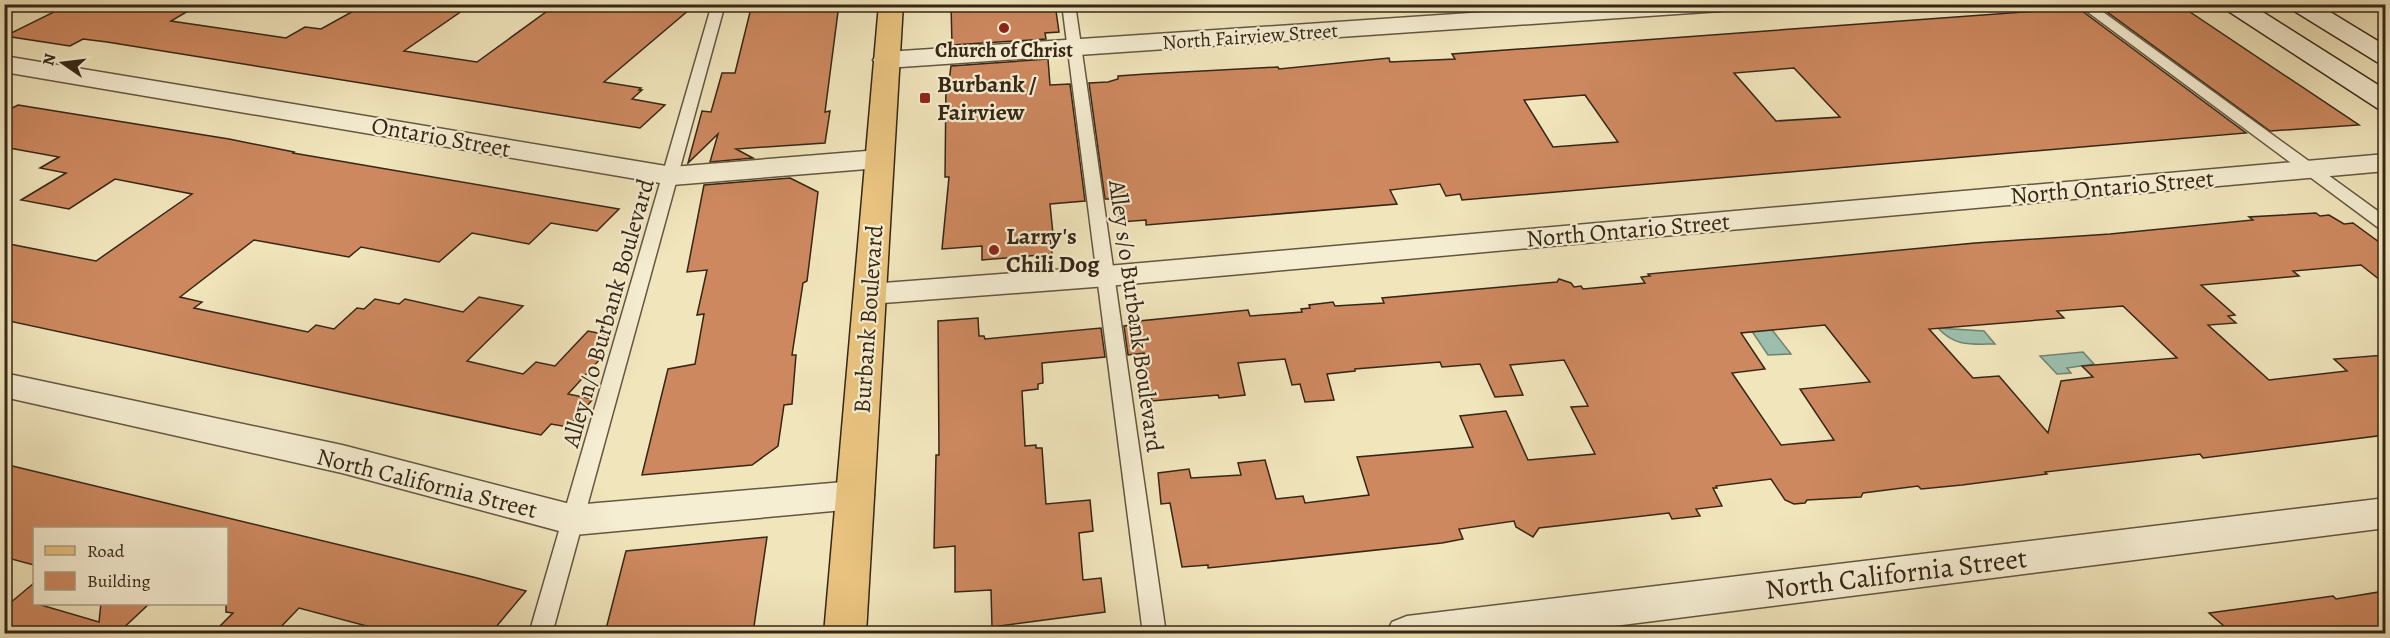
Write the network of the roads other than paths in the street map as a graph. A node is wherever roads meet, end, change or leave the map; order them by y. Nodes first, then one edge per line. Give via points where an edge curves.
1 (9, 4) edge
2 (719, 4) edge
3 (891, 4) edge
4 (1068, 4) edge
5 (1721, 4) edge
6 (2083, 4) edge
7 (2233, 4) edge
8 (2299, 4) edge
9 (4, 7) edge
10 (1074, 48) junction
11 (2385, 57) edge
12 (886, 60) junction
13 (4, 64) edge
14 (2385, 102) edge
15 (879, 159) junction
16 (2385, 162) edge
17 (2310, 169) junction
18 (672, 176) junction
19 (2385, 225) edge
20 (1107, 276) junction
21 (870, 294) junction
22 (4, 385) edge
23 (855, 495) junction
24 (2385, 513) edge
25 (574, 520) junction
26 (540, 633) edge
27 (845, 633) edge
28 (1155, 633) edge
29 (1407, 633) edge

1 - 9 street
2 - 18 lane, Alley n/o Burbank Boulevard
3 - 12 main road, Burbank Boulevard
4 - 10 lane, Alley s/o Burbank Boulevard
5 - 10 street, North Fairview Street
6 - 17 lane
7 - 14 street
8 - 11 street
10 - 12 street, North Fairview Street
10 - 20 lane, Alley s/o Burbank Boulevard
12 - 15 main road, Burbank Boulevard
13 - 18 street, Ontario Street
15 - 18 street, Ontario Street
15 - 21 main road, Burbank Boulevard
16 - 17 street, North Ontario Street
17 - 19 lane
17 - 20 street, North Ontario Street
18 - 25 lane, Alley n/o Burbank Boulevard
20 - 21 street, North Ontario Street
20 - 28 lane, Alley s/o Burbank Boulevard
21 - 23 main road, Burbank Boulevard
22 - 25 street, North California Street via 342,459
23 - 25 street, North California Street
23 - 27 main road, Burbank Boulevard
24 - 29 street, North California Street
25 - 26 lane, Alley n/o Burbank Boulevard

